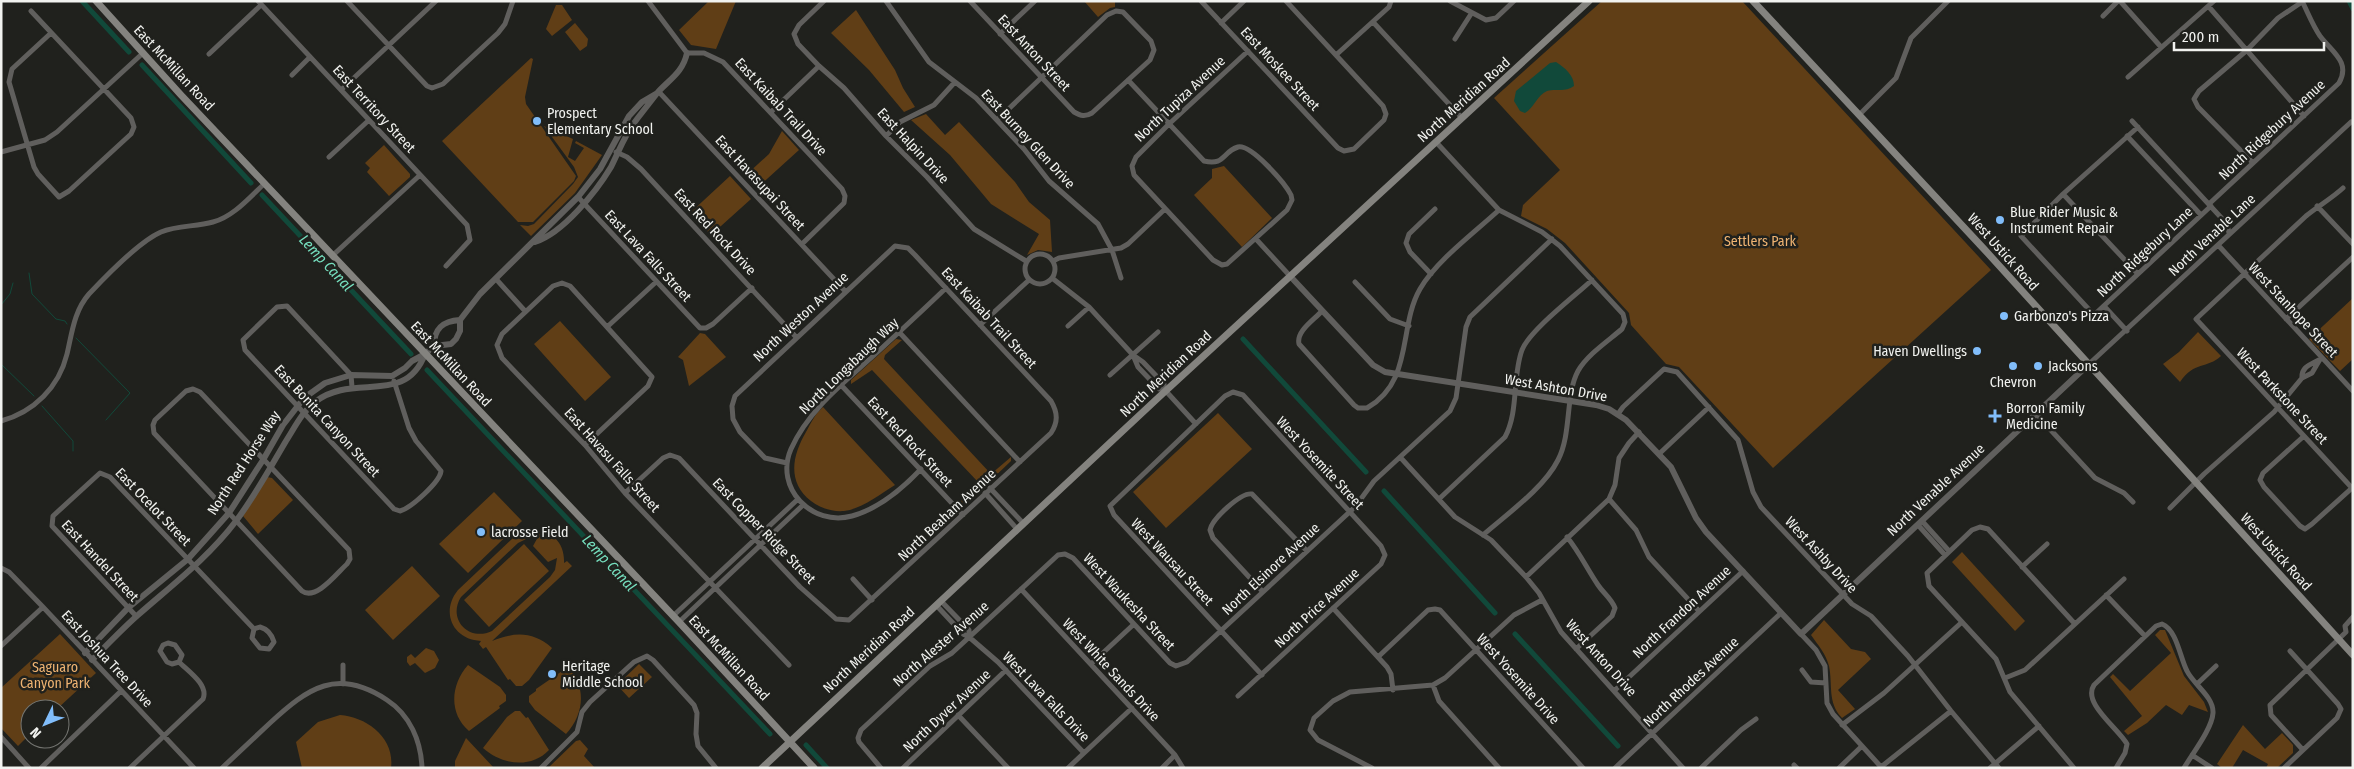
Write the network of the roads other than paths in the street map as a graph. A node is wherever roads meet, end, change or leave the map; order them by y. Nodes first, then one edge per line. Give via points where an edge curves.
1 (96, 1) edge
2 (347, 1) edge
3 (436, 1) edge
4 (513, 1) edge
5 (648, 1) edge
6 (824, 1) edge
7 (886, 1) edge
8 (970, 1) edge
9 (1035, 1) edge
10 (1201, 1) edge
11 (1244, 1) edge
12 (1286, 1) edge
13 (1391, 1) edge
14 (1450, 1) edge
15 (1514, 1) edge
16 (1589, 1) edge
17 (1753, 1) edge
18 (1948, 1) edge
19 (2119, 1) edge
20 (2214, 1) edge
21 (2302, 2) edge
22 (260, 3) edge
23 (2208, 7) junction
24 (31, 11) dead end
25 (1471, 14) junction
26 (2103, 16) dead end
27 (1373, 22) junction
28 (1221, 23) junction
29 (51, 33) junction
30 (1000, 34) junction
31 (1455, 39) dead end
32 (389, 46) junction
33 (2161, 47) junction
34 (1248, 51) junction
35 (2246, 51) junction
36 (143, 53) junction
37 (687, 53) junction
38 (209, 54) dead end
39 (1336, 55) junction
40 (310, 57) junction
41 (819, 66) junction
42 (292, 75) dead end
43 (2128, 77) dead end
44 (1041, 78) junction
45 (1128, 80) junction
46 (956, 82) junction
47 (103, 88) junction
48 (341, 90) junction
49 (659, 92) junction
50 (771, 112) junction
51 (1858, 115) junction
52 (2304, 116) junction
53 (1462, 118) junction
54 (369, 120) junction
55 (997, 120) junction
56 (2132, 121) dead end
57 (2351, 122) dead end
58 (1169, 124) junction
59 (2138, 127) junction
60 (886, 136) junction
61 (2128, 136) junction
62 (1436, 142) junction
63 (27, 144) junction
64 (611, 150) junction
65 (1, 152) edge
66 (618, 153) junction
67 (329, 157) dead end
68 (2253, 163) junction
69 (420, 175) junction
70 (264, 184) junction
71 (2342, 188) dead end
72 (2063, 194) junction
73 (578, 197) junction
74 (584, 204) junction
75 (2210, 205) junction
76 (2317, 206) junction
77 (1165, 209) junction
78 (1435, 210) dead end
79 (1499, 210) junction
80 (2201, 216) junction
81 (2229, 234) junction
82 (1552, 238) junction
83 (1256, 239) junction
84 (535, 242) junction
85 (802, 244) junction
86 (2353, 244) edge
87 (2218, 245) junction
88 (895, 246) joint
89 (1112, 250) junction
90 (332, 256) junction
91 (2353, 257) edge
92 (1026, 261) junction
93 (1053, 261) junction
94 (446, 266) dead end
95 (1431, 274) junction
96 (2138, 274) junction
97 (2244, 274) junction
98 (1290, 276) junction
99 (1052, 278) junction
100 (1121, 278) dead end
101 (496, 279) junction
102 (1029, 280) junction
103 (1592, 280) junction
104 (656, 282) junction
105 (1356, 282) dead end
106 (752, 288) junction
107 (946, 288) junction
108 (845, 291) junction
109 (2104, 306) junction
110 (1089, 307) junction
111 (526, 311) junction
112 (1322, 312) junction
113 (2286, 319) junction
114 (460, 320) junction
115 (980, 325) junction
116 (1068, 326) dead end
117 (1409, 326) junction
118 (607, 327) junction
119 (2127, 331) junction
120 (899, 332) junction
121 (1158, 332) dead end
122 (796, 337) junction
123 (434, 346) junction
124 (426, 354) junction
125 (1133, 355) junction
126 (2321, 359) junction
127 (2089, 364) junction
128 (351, 375) junction
129 (1110, 375) dead end
130 (1396, 375) junction
131 (392, 376) junction
132 (2302, 378) junction
133 (1458, 384) junction
134 (395, 385) junction
135 (841, 385) junction
136 (352, 387) junction
137 (1165, 390) junction
138 (2353, 391) edge
139 (1515, 392) junction
140 (1571, 401) junction
141 (297, 405) junction
142 (1709, 407) junction
143 (2278, 407) junction
144 (304, 413) junction
145 (1618, 414) junction
146 (2036, 414) junction
147 (1057, 416) joint
148 (1, 421) edge
149 (1196, 424) junction
150 (1639, 432) junction
151 (2304, 436) junction
152 (584, 445) junction
153 (1659, 454) junction
154 (1400, 457) junction
155 (264, 460) junction
156 (1020, 462) junction
157 (787, 463) junction
158 (270, 467) junction
159 (921, 469) junction
160 (2196, 482) junction
161 (2352, 487) edge
162 (990, 488) junction
163 (625, 493) junction
164 (985, 494) junction
165 (1439, 499) junction
166 (1609, 499) junction
167 (797, 500) junction
168 (2133, 502) dead end
169 (803, 505) junction
170 (2170, 508) dead end
171 (1350, 511) junction
172 (229, 513) junction
173 (963, 515) junction
174 (51, 521) joint
175 (236, 521) junction
176 (1023, 523) junction
177 (1920, 523) junction
178 (1017, 529) junction
179 (1483, 536) junction
180 (1567, 537) junction
181 (755, 538) junction
182 (761, 544) junction
183 (2047, 544) dead end
184 (1307, 551) junction
185 (1947, 553) junction
186 (1065, 554) joint
187 (1385, 555) joint
188 (188, 559) junction
189 (195, 567) junction
190 (2022, 567) junction
191 (1, 568) edge
192 (1743, 571) junction
193 (1526, 577) junction
194 (853, 579) dead end
195 (2124, 579) dead end
196 (709, 582) junction
197 (714, 588) junction
198 (1021, 588) junction
199 (1263, 592) junction
200 (1842, 595) junction
201 (2106, 595) junction
202 (872, 600) junction
203 (1542, 600) junction
204 (938, 603) junction
205 (43, 607) junction
206 (128, 608) junction
207 (1333, 608) junction
208 (1700, 610) junction
209 (1781, 613) junction
210 (136, 616) junction
211 (673, 616) junction
212 (2353, 618) edge
213 (842, 621) joint
214 (678, 622) junction
215 (1962, 622) junction
216 (1134, 624) junction
217 (2075, 624) junction
218 (254, 629) junction
219 (1221, 631) junction
220 (2346, 632) junction
221 (2353, 632) edge
222 (1801, 634) junction
223 (2145, 636) junction
224 (969, 637) junction
225 (2338, 639) junction
226 (1, 646) edge
227 (1576, 649) junction
228 (1477, 650) junction
229 (2290, 650) dead end
230 (85, 653) junction
231 (2353, 655) edge
232 (1378, 657) junction
233 (92, 660) junction
234 (179, 662) junction
235 (1091, 664) junction
236 (343, 665) dead end
237 (789, 665) dead end
238 (1916, 665) junction
239 (1176, 666) joint
240 (2216, 666) dead end
241 (2307, 669) junction
242 (1006, 670) junction
243 (1802, 670) dead end
244 (1262, 675) junction
245 (2005, 678) junction
246 (1826, 682) junction
247 (343, 684) junction
248 (2197, 684) junction
249 (1433, 685) junction
250 (1393, 690) junction
251 (121, 691) junction
252 (1614, 691) junction
253 (1238, 696) dead end
254 (1132, 708) junction
255 (1951, 711) junction
256 (958, 715) junction
257 (1756, 719) dead end
258 (1842, 725) junction
259 (2039, 726) junction
260 (1653, 733) junction
261 (164, 735) junction
262 (1, 737) edge
263 (790, 742) junction
264 (1862, 746) junction
265 (2303, 750) junction
266 (1084, 753) junction
267 (2192, 755) junction
268 (1175, 756) junction
269 (1997, 766) edge
270 (1881, 767) edge
271 (29, 768) edge
272 (41, 768) edge
273 (130, 768) edge
274 (194, 768) edge
275 (222, 768) edge
276 (422, 768) edge
277 (541, 768) edge
278 (716, 768) edge
279 (762, 768) edge
280 (814, 768) edge
281 (881, 768) edge
282 (903, 768) edge
283 (1008, 768) edge
284 (1068, 768) edge
285 (1162, 768) edge
286 (1183, 768) edge
287 (1372, 768) edge
288 (1499, 768) edge
289 (1583, 768) edge
290 (1615, 768) edge
291 (1683, 768) edge
292 (1701, 768) edge
293 (1839, 768) edge
294 (1990, 768) edge
295 (2074, 768) edge
296 (2116, 768) edge
297 (2184, 768) edge
298 (2212, 768) edge
299 (2284, 768) edge

1 - 36 main road, East McMillan Road
2 - 32 street
3 - 32 street
4 - 32 street via 498,34 443,84 432,88
5 - 37 street
6 - 41 street, East Halpin Drive via 798,25 794,34 798,44
7 - 46 street, East Burney Glen Drive via 929,62
8 - 30 street, East Anton Street
9 - 30 street
10 - 28 street, East Moskee Street
11 - 28 street
12 - 39 street
13 - 27 street
14 - 25 street
15 - 25 street via 1496,18 1486,20
16 - 53 main road, North Meridian Road
17 - 51 main road, West Ustick Road
18 - 51 street via 1916,32 1896,78
19 - 26 street
19 - 33 street
20 - 23 street
21 - 35 street via 2278,18
21 - 52 street, North Ridgebury Avenue via 2318,33 2340,57 2344,69 2339,83
22 - 38 street
22 - 40 street, East Territory Street
23 - 33 street
23 - 35 street
24 - 29 street
25 - 31 street
27 - 39 street
27 - 53 street
28 - 34 street, East Moskee Street
29 - 47 street
29 - 63 street via 12,69 9,76
30 - 44 street, East Anton Street
32 - 48 street
33 - 43 street
34 - 39 street, East Moskee Street via 1344,151 1354,148 1384,120 1386,114 1383,106
34 - 58 street, North Tupiza Avenue
35 - 52 street
35 - 68 street via 2194,99
36 - 47 street
36 - 70 main road, East McMillan Road
37 - 49 street, North Red Horse Way via 678,74
37 - 50 street, East Kaibab Trail Drive via 704,54 723,62
40 - 42 street
40 - 48 street, East Territory Street
41 - 50 street
41 - 60 street, East Halpin Drive via 844,88
44 - 45 street, East Anton Street via 1074,112 1084,116 1092,113
44 - 45 street via 1107,15 1116,11 1128,16 1154,50 1150,60
44 - 55 street
45 - 58 street
46 - 55 street, East Burney Glen Drive
46 - 60 street via 934,105 900,122
47 - 63 street via 57,132 45,140
47 - 63 street via 131,118 134,127 131,134 69,191 59,197 38,174
48 - 54 street, East Territory Street
49 - 64 street, North Red Horse Way via 635,108
49 - 66 street, North Red Horse Way via 632,126
49 - 85 street, East Havasupai Street
50 - 85 street, East Kaibab Trail Drive via 845,196 844,203
51 - 127 main road, West Ustick Road
52 - 68 street, North Ridgebury Avenue
53 - 62 main road, North Meridian Road
54 - 67 street
54 - 69 street, East Territory Street
55 - 89 street, East Burney Glen Drive via 1049,181 1098,224
56 - 59 street
57 - 81 street, North Venable Lane
58 - 77 street, North Tupiza Avenue via 1136,157 1132,166 1134,175
58 - 83 street via 1204,162 1220,161 1237,148 1251,150 1288,190 1292,200 1287,210
59 - 61 street
59 - 75 street
60 - 92 street, East Halpin Drive via 974,229
61 - 72 street
61 - 80 street
62 - 79 street
62 - 98 main road, North Meridian Road
63 - 65 street
64 - 66 street, East Red Rock Drive
64 - 73 street, North Red Horse Way
66 - 74 street, North Red Horse Way
66 - 106 street, East Red Rock Drive via 642,169
68 - 75 street, North Ridgebury Avenue
69 - 90 street
69 - 94 street, East Territory Street via 466,225 470,235 467,245
70 - 90 main road, East McMillan Road
70 - 148 street via 219,220 169,229 141,245 82,304 64,363 48,393 26,411
71 - 76 street
72 - 96 street
72 - 109 street, North Ridgebury Lane via 2021,236 2094,315
73 - 74 street, East Lava Falls Street
73 - 84 street, North Red Horse Way via 542,231
74 - 84 street, North Red Horse Way via 547,238
74 - 104 street, East Lava Falls Street
75 - 80 street, North Ridgebury Lane
75 - 81 street via 2228,224
76 - 86 street
76 - 97 street
77 - 83 street via 1213,260 1222,265 1231,262
77 - 89 street via 1128,244
78 - 95 street via 1409,234 1406,243 1410,252
79 - 82 street
79 - 95 street
80 - 96 street, North Ridgebury Lane
81 - 87 street, North Venable Lane
82 - 103 street
82 - 133 street, North Elsinore Avenue via 1470,317
83 - 98 street
84 - 101 street, North Red Horse Way
85 - 108 street, East Havasupai Street
87 - 97 street, West Stanhope Street
87 - 119 street, North Venable Lane
88 - 107 street, East Kaibab Trail Street via 908,248
88 - 108 street, North Weston Avenue
89 - 93 street
89 - 100 street, East Burney Glen Drive
90 - 124 main road, East McMillan Road
91 - 113 street
92 - 93 street via 1042,253
92 - 102 street via 1024,271
93 - 99 street via 1055,270
95 - 117 street via 1415,298
96 - 109 street, North Ridgebury Lane
97 - 113 street, West Stanhope Street
97 - 143 street, West Parkstone Street via 2196,319
98 - 112 street, West Ashton Drive
98 - 137 main road, North Meridian Road
99 - 102 street via 1043,284
99 - 110 street
101 - 111 street
101 - 114 street, North Red Horse Way
102 - 115 street
103 - 139 street via 1526,342
103 - 140 street via 1623,314 1625,322 1622,329 1579,369
104 - 106 street, East Lava Falls Street via 702,328 713,324
104 - 118 street
105 - 117 street via 1390,320
106 - 122 street, East Red Rock Drive
107 - 115 street, East Kaibab Trail Street
107 - 120 street, North Longabaugh Way
108 - 122 street, North Weston Avenue
109 - 119 street
110 - 116 street
110 - 125 street
111 - 118 street via 553,286 562,282 570,286
111 - 152 street, East Havasu Falls Street via 502,334 497,345 502,358
112 - 130 street, West Ashton Drive via 1373,365
112 - 130 street via 1302,332 1298,339 1301,348 1354,405 1362,408 1371,405 1389,388
113 - 126 street, West Stanhope Street
114 - 123 street, North Red Horse Way via 447,322 439,328 434,336
114 - 123 street, North Red Horse Way via 456,339 451,344
115 - 147 street, East Kaibab Trail Street via 1051,401
117 - 130 street
118 - 152 street via 650,373 652,381
119 - 127 street, North Venable Lane
120 - 135 street, North Longabaugh Way
120 - 156 street
121 - 125 street
122 - 157 street, North Weston Avenue via 738,392 732,411 736,428 761,456
123 - 124 street, North Red Horse Way
124 - 131 street, North Red Horse Way
124 - 134 street, North Red Horse Way via 415,374
124 - 211 main road, East McMillan Road
125 - 129 street
125 - 137 street via 1138,367 1159,389
126 - 132 street via 2312,373
126 - 132 street via 2306,367
126 - 138 street, West Stanhope Street
127 - 146 street, North Venable Avenue
127 - 160 main road, West Ustick Road
128 - 131 street, North Red Horse Way
128 - 136 street
128 - 141 street, North Red Horse Way via 325,382
128 - 141 street, East Bonita Canyon Street via 290,308 283,305 270,313 242,343
130 - 133 street, West Ashton Drive
131 - 134 street
132 - 143 street
133 - 139 street, West Ashton Drive
133 - 154 street, North Elsinore Avenue via 1450,411
134 - 136 street, North Red Horse Way
134 - 144 street, East Bonita Canyon Street via 409,428 416,441 440,467 441,474 400,511
135 - 157 street, North Longabaugh Way via 811,415
135 - 159 street, East Red Rock Street
136 - 144 street, North Red Horse Way via 328,394
137 - 149 street
137 - 176 main road, North Meridian Road
139 - 140 street, West Ashton Drive
139 - 165 street via 1505,437
140 - 145 street, West Ashton Drive via 1596,405
140 - 179 street via 1564,442 1554,467
141 - 144 street, East Bonita Canyon Street
141 - 155 street, North Red Horse Way
142 - 145 street, West Ashby Drive via 1677,372 1669,369 1660,372
142 - 153 street
142 - 200 street, West Ashby Drive via 1738,440 1752,492 1761,507
143 - 151 street, West Parkstone Street
143 - 160 street
144 - 158 street, North Red Horse Way
145 - 150 street, West Ashton Drive
146 - 168 street via 2095,478 2124,493
146 - 177 street, North Venable Avenue
147 - 156 street, North Beaham Avenue via 1051,433
149 - 171 street, West Yosemite Street via 1225,396 1234,392 1243,395
149 - 219 street, West Wausau Street via 1110,506 1114,515
150 - 153 street, West Ashton Drive
150 - 166 street via 1618,458 1615,485
151 - 161 street, West Parkstone Street
151 - 161 street via 2263,473 2260,480 2300,526 2305,529
152 - 163 street, East Havasu Falls Street
153 - 192 street, West Ashton Drive via 1675,475 1700,526
154 - 165 street, West Anton Drive
154 - 171 street, North Elsinore Avenue via 1374,481
155 - 158 street
155 - 172 street, North Red Horse Way
155 - 172 street via 200,392 193,389 186,391 156,420 152,428 158,438
156 - 162 street, North Beaham Avenue
157 - 167 street via 787,477
158 - 175 street, North Red Horse Way
158 - 175 street via 349,550 351,555 347,564 318,591 310,594 302,591
159 - 169 street via 887,498 853,516 828,516
159 - 173 street, East Red Rock Street
160 - 170 street
160 - 225 main road, West Ustick Road
162 - 164 street, North Beaham Avenue
162 - 176 street
163 - 181 street, East Copper Ridge Street via 663,458 670,455 679,458
163 - 196 street, East Havasu Falls Street
164 - 173 street, North Beaham Avenue
164 - 178 street
165 - 179 street, West Anton Drive via 1455,517
166 - 180 street
166 - 208 street via 1636,530 1649,557
167 - 169 street
167 - 181 street
169 - 182 street
171 - 184 street, North Elsinore Avenue
171 - 187 street, West Yosemite Street
172 - 175 street
172 - 188 street, North Red Horse Way
173 - 202 street, North Beaham Avenue
174 - 188 street, East Ocelot Street via 100,473 110,477
174 - 206 street, East Handel Street via 53,528
175 - 189 street, North Red Horse Way
176 - 178 main road, North Meridian Road
177 - 185 street
177 - 200 street, North Venable Avenue
178 - 204 main road, North Meridian Road
179 - 193 street, West Anton Drive via 1498,546
180 - 193 street
180 - 227 street via 1615,608 1612,616
181 - 182 street, East Copper Ridge Street
181 - 196 street
182 - 197 street
182 - 213 street, East Copper Ridge Street via 800,587 831,616
183 - 190 street
184 - 199 street, North Elsinore Avenue
184 - 199 street via 1256,497 1248,493 1213,522 1210,530 1213,538
185 - 190 street via 1972,530 1980,527 1988,529
185 - 215 street via 1926,577 1929,586
186 - 198 street, North Alester Avenue via 1056,556
186 - 216 street, West Waukesha Street via 1073,558
187 - 207 street, North Price Avenue via 1381,564
188 - 189 street, East Ocelot Street
188 - 206 street, North Red Horse Way
189 - 210 street, North Red Horse Way
189 - 218 street, East Ocelot Street
190 - 217 street
191 - 205 street, East Joshua Tree Drive via 9,572
192 - 208 street, North Frandon Avenue
192 - 209 street, West Ashton Drive
193 - 203 street, West Anton Drive
194 - 202 street
195 - 201 street
196 - 197 street, East Havasu Falls Street
196 - 211 street
197 - 214 street
197 - 237 street, East Havasu Falls Street
198 - 224 street, North Alester Avenue
198 - 235 street, West White Sands Drive
199 - 219 street, North Elsinore Avenue
200 - 222 street, North Venable Avenue
200 - 238 street, West Ashby Drive via 1871,616
201 - 217 street
201 - 223 street
202 - 213 street, North Beaham Avenue via 854,616
203 - 227 street, West Anton Drive
203 - 228 street via 1514,615
204 - 224 street, West Lava Falls Drive via 969,630
204 - 263 main road, North Meridian Road
205 - 226 street
205 - 230 street, East Joshua Tree Drive
206 - 210 street, East Handel Street
206 - 230 street, North Red Horse Way
207 - 232 street
207 - 244 street, North Price Avenue
208 - 252 street, North Frandon Avenue
209 - 222 street, West Ashton Drive
209 - 260 street, North Rhodes Avenue
210 - 233 street, North Red Horse Way
211 - 214 main road, East McMillan Road
212 - 220 street via 2345,626
214 - 263 main road, East McMillan Road
215 - 238 street
215 - 245 street via 2000,664
216 - 235 street
216 - 239 street, West Waukesha Street
217 - 245 street via 2025,670
218 - 218 street via 252,638 260,648 273,646 273,637 265,629
219 - 239 street, North Elsinore Avenue via 1187,662
219 - 244 street, West Wausau Street
220 - 221 street
220 - 225 street
222 - 246 street, West Ashton Drive via 1821,656
223 - 248 street via 2162,624 2170,630 2187,670
223 - 296 street via 2090,692 2092,702 2127,744 2126,753
224 - 242 street, West Lava Falls Drive
224 - 281 street, North Alester Avenue via 946,658 926,670 862,730 858,738 861,746
225 - 231 main road, West Ustick Road
225 - 241 street
227 - 252 street, West Anton Drive
228 - 232 street, West Yosemite Drive via 1440,610 1435,609 1428,610
228 - 249 street
228 - 289 street, West Yosemite Drive
229 - 241 street
230 - 233 street, East Joshua Tree Drive
232 - 250 street via 1391,674
233 - 251 street, East Joshua Tree Drive
234 - 234 street via 167,662 160,651 163,645 168,642 175,645 182,655
234 - 261 street via 202,685 205,694
235 - 254 street, West White Sands Drive
236 - 247 street
238 - 255 street, West Ashby Drive
238 - 258 street
240 - 248 street
241 - 265 street via 2270,708 2271,715
241 - 265 street via 2341,710 2337,718
242 - 256 street, North Dyver Avenue
242 - 266 street, West Lava Falls Drive
243 - 246 street via 1811,682
244 - 253 street, North Price Avenue
245 - 259 street via 2010,692
246 - 258 street, West Ashton Drive via 1827,703
247 - 275 street via 321,687 301,695
247 - 276 street via 372,690 392,703 413,728 420,743
248 - 267 street via 2214,711
249 - 250 street
249 - 288 street via 1438,701
250 - 287 street via 1350,692 1333,701 1310,724 1310,730 1318,740
251 - 261 street, East Joshua Tree Drive
251 - 272 street
252 - 260 street, West Anton Drive
254 - 266 street
254 - 268 street, West White Sands Drive
255 - 269 street, West Ashby Drive
255 - 270 street
256 - 282 street, North Dyver Avenue
256 - 283 street
257 - 292 street
258 - 264 street, West Ashton Drive
259 - 269 street
259 - 295 street
260 - 290 street, North Rhodes Avenue
260 - 291 street, West Anton Drive
261 - 273 street
261 - 274 street, East Joshua Tree Drive
262 - 271 street
263 - 279 main road, North Meridian Road
263 - 280 main road, East McMillan Road
264 - 270 street, West Ashton Drive
264 - 293 street
265 - 299 street
266 - 284 street
267 - 297 street
267 - 298 street
268 - 285 street
268 - 286 street, West White Sands Drive
269 - 294 street
277 - 278 street via 576,732 582,712 590,702 634,662 647,656 692,701 697,713 698,746

